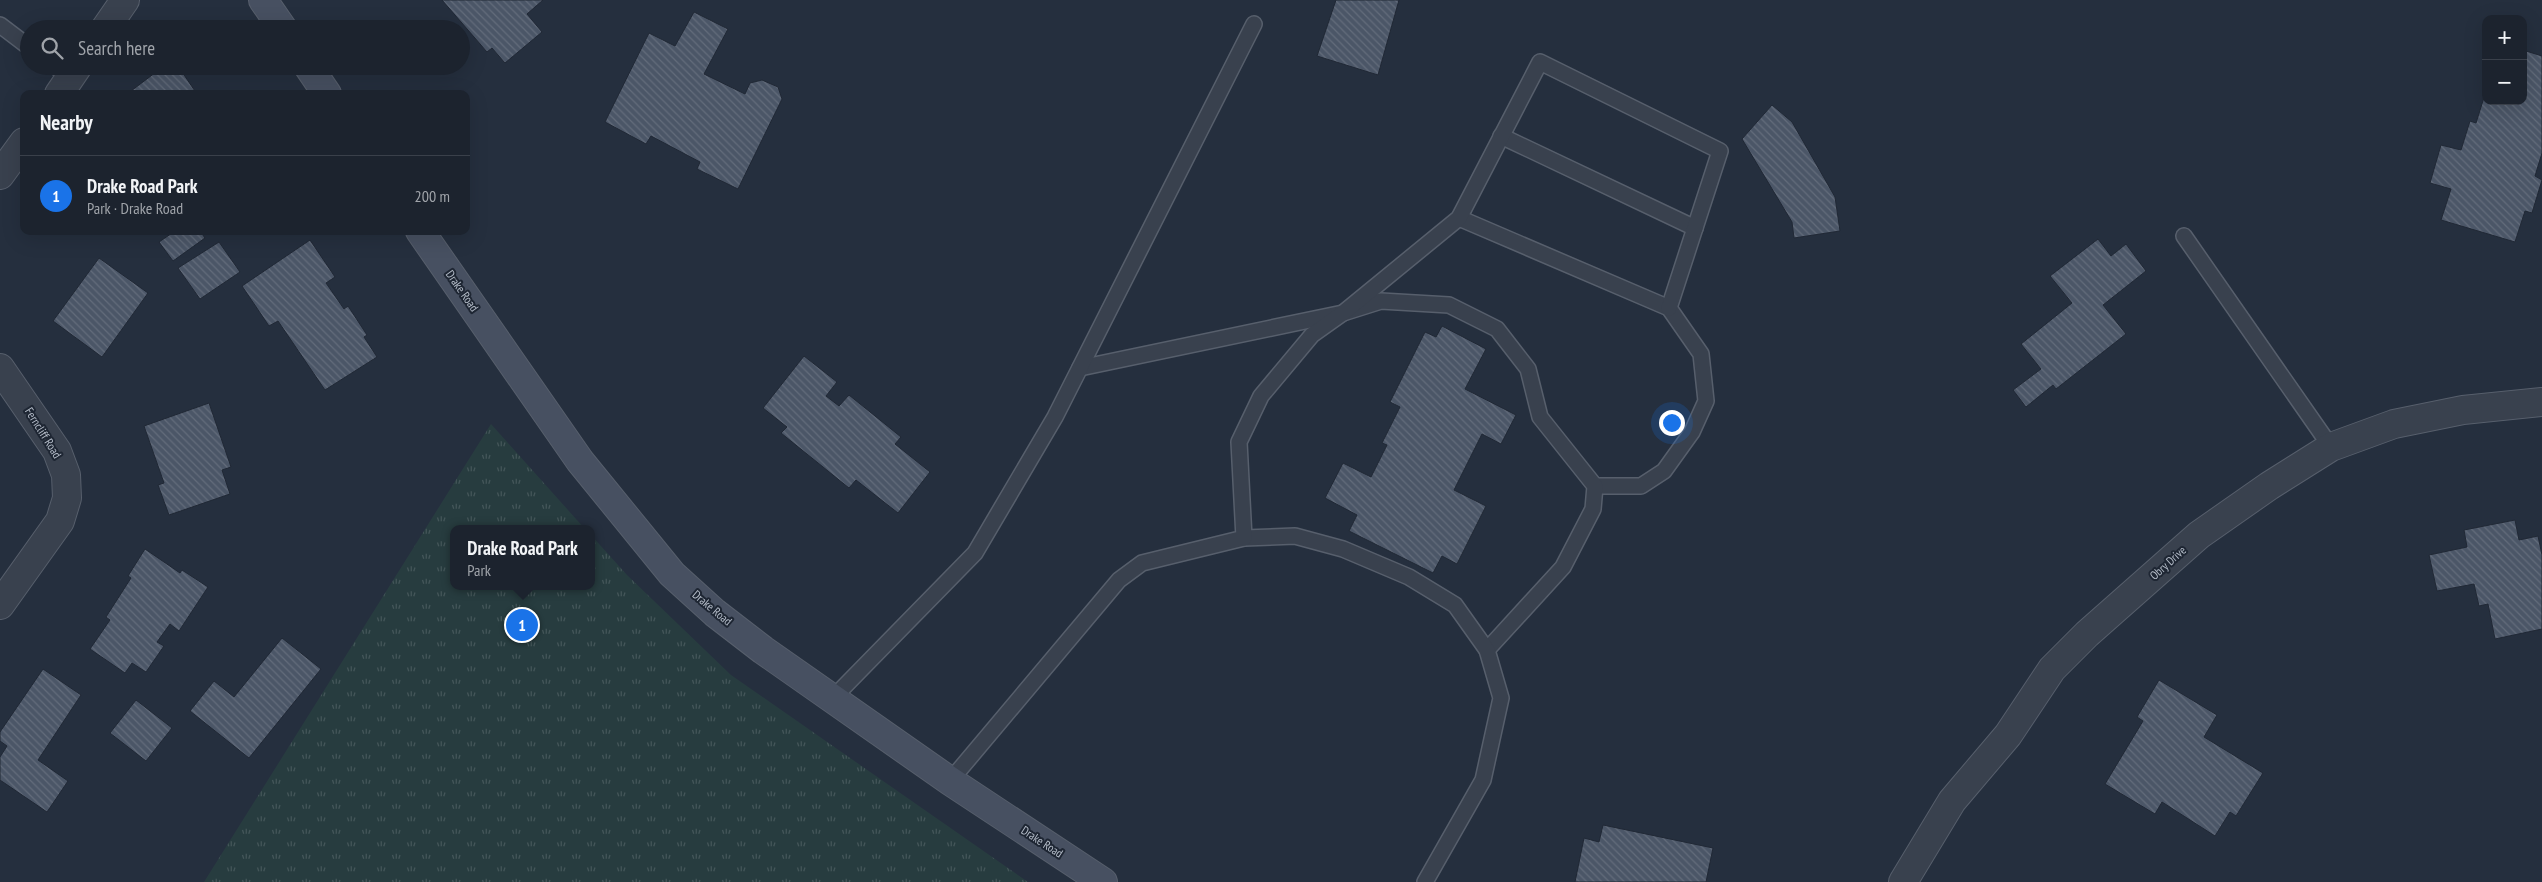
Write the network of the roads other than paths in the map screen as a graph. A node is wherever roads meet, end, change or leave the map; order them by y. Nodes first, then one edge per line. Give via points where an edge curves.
1 (125, 0) edge
2 (264, 0) edge
3 (111, 20) edge
4 (277, 20) edge
5 (1254, 24) dead end
6 (0, 26) edge
7 (20, 40) edge
8 (314, 75) edge
9 (324, 90) edge
10 (1501, 136) junction
11 (20, 147) edge
12 (0, 174) edge
13 (1459, 218) junction
14 (1695, 228) junction
15 (423, 235) edge
16 (2184, 236) dead end
17 (1669, 308) junction
18 (1343, 313) junction
19 (0, 368) edge
20 (1080, 368) junction
21 (2542, 402) edge
22 (2331, 447) junction
23 (1595, 486) junction
24 (1244, 538) junction
25 (0, 604) edge
26 (1487, 650) junction
27 (832, 699) junction
28 (950, 781) junction
29 (1104, 882) edge
30 (1425, 882) edge
31 (1903, 882) edge

1 - 3 street
2 - 4 street
5 - 20 lane
6 - 7 lane
8 - 9 street
10 - 13 lane
10 - 14 lane
10 - 14 lane via 1540,62 1720,151
11 - 12 street
13 - 17 lane
13 - 18 lane
14 - 17 lane
15 - 27 street, Drake Road via 580,461 672,574 763,650
16 - 22 lane
17 - 23 lane via 1701,354 1706,400 1692,432 1664,471 1641,486
18 - 20 lane
18 - 23 lane via 1381,301 1449,305 1497,328 1528,369 1540,417
18 - 24 lane via 1312,335 1261,396 1240,442
19 - 25 street, Ferncliff Road via 57,451 66,475 67,498 60,521
20 - 27 lane via 975,553
21 - 22 street, Obry Drive via 2463,410 2411,420
22 - 31 street, Obry Drive via 2199,535 2052,669 2008,735 1952,801
23 - 26 lane via 1593,509 1563,567
24 - 26 lane via 1295,536 1343,549 1409,577 1455,605
24 - 28 lane via 1142,564 1119,580
26 - 30 lane via 1501,698 1483,780
27 - 28 street, Drake Road
28 - 29 street, Drake Road

